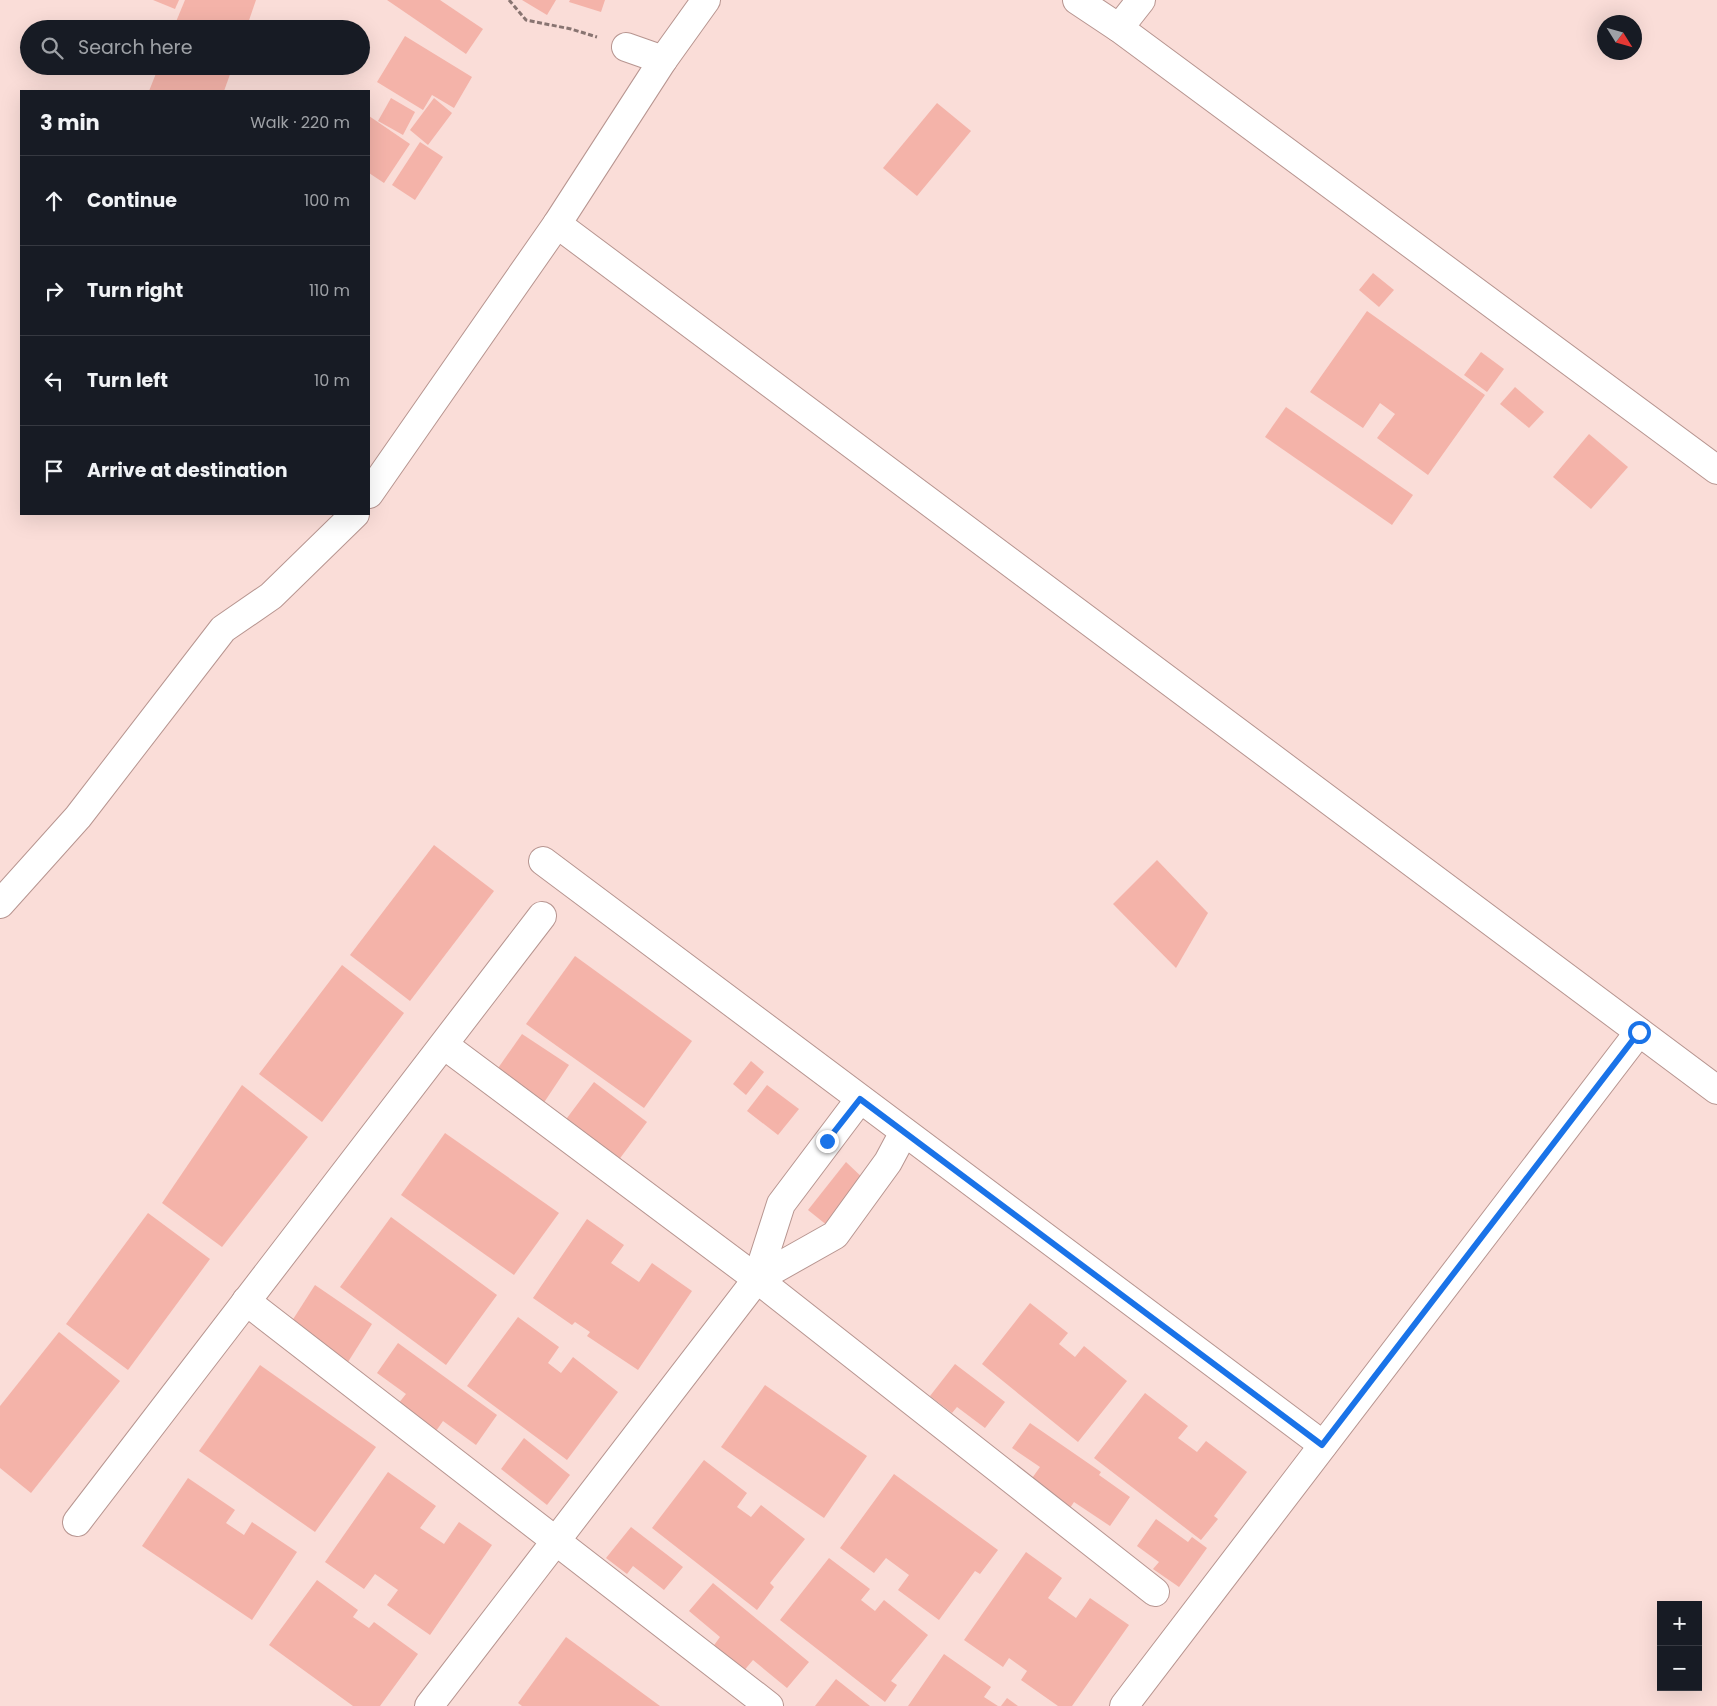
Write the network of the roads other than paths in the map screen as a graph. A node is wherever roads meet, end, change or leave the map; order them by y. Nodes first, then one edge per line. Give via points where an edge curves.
1 (706, 0) edge
2 (1078, 0) edge
3 (1141, 0) edge
4 (1119, 28) junction
5 (626, 46) road end
6 (663, 60) junction
7 (557, 224) junction
8 (1717, 470) edge
9 (370, 493) edge
10 (354, 515) edge
11 (543, 861) dead end
12 (0, 904) edge
13 (542, 916) dead end
14 (1639, 1032) junction
15 (444, 1045) junction
16 (1717, 1090) edge
17 (860, 1099) junction
18 (904, 1132) junction
19 (758, 1278) junction
20 (246, 1301) junction
21 (1322, 1445) junction
22 (76, 1522) dead end
23 (556, 1541) junction
24 (1155, 1592) dead end
25 (429, 1706) edge
26 (769, 1706) edge
27 (1124, 1706) edge

1 - 6 street
2 - 4 street
3 - 4 street
4 - 8 street
5 - 6 street
6 - 7 street
7 - 9 street
7 - 14 street
10 - 12 street via 271,596 223,629 78,817
11 - 17 street
13 - 15 street
14 - 16 street
14 - 21 street
15 - 19 street
15 - 20 street
17 - 18 street
17 - 19 street via 781,1204
18 - 19 street via 888,1162 835,1235
18 - 21 street
19 - 23 street
19 - 24 street
20 - 22 street
20 - 23 street
21 - 27 street
23 - 25 street
23 - 26 street

